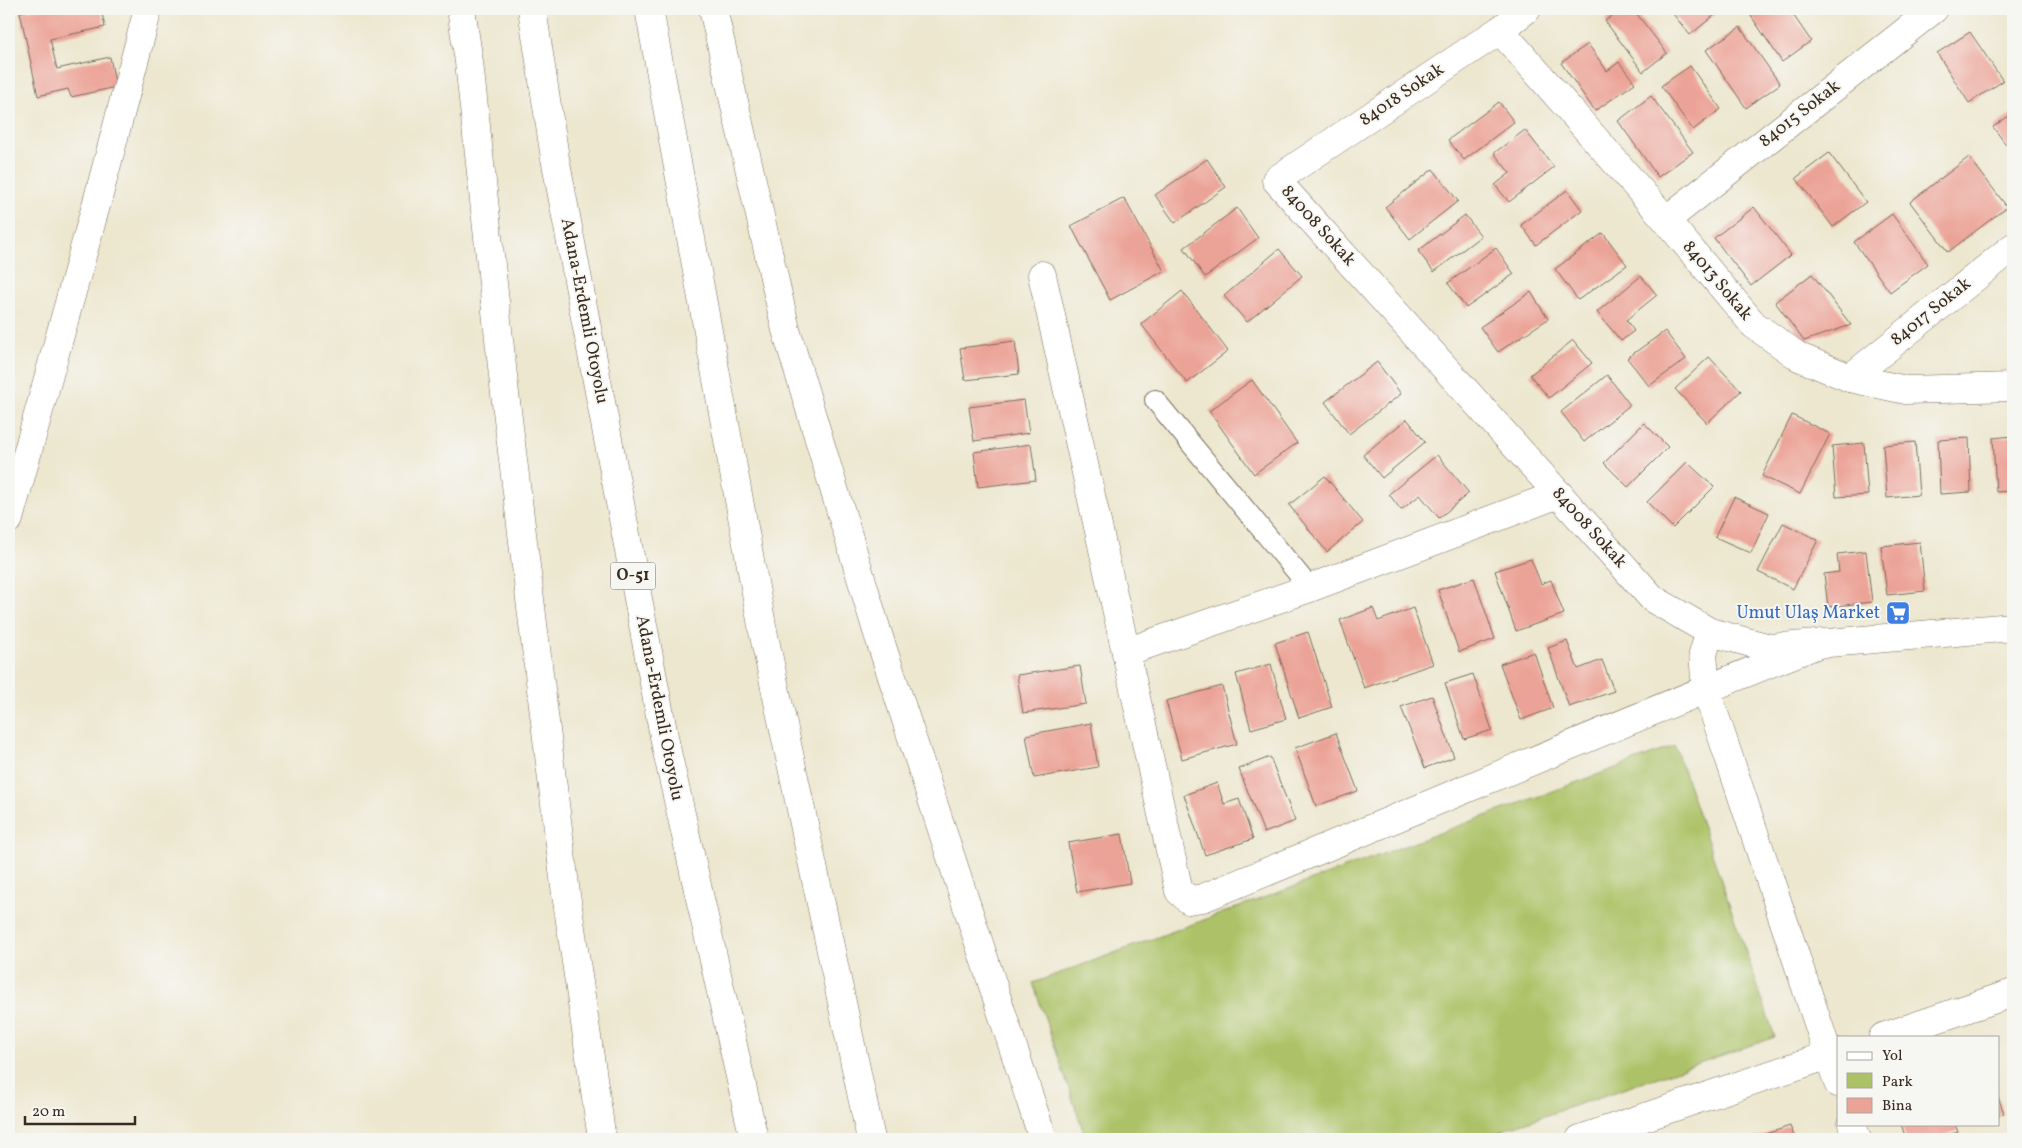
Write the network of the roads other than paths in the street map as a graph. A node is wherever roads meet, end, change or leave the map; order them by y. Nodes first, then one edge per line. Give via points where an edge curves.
1 (148, 9) edge
2 (461, 9) edge
3 (532, 9) edge
4 (649, 9) edge
5 (713, 9) edge
6 (1527, 9) edge
7 (1934, 9) edge
8 (1500, 30) junction
9 (1276, 180) joint
10 (1666, 220) junction
11 (2013, 247) edge
12 (1042, 276) dead end
13 (1850, 378) junction
14 (2013, 388) edge
15 (1155, 400) dead end
16 (1559, 494) junction
17 (9, 519) edge
18 (1310, 588) junction
19 (2013, 627) edge
20 (1710, 632) junction
21 (1821, 643) junction
22 (1126, 652) junction
23 (1706, 689) junction
24 (2013, 993) edge
25 (1886, 1036) edge
26 (1834, 1054) edge
27 (1837, 1076) edge
28 (1853, 1126) edge
29 (602, 1139) edge
30 (754, 1139) edge
31 (872, 1139) edge
32 (1043, 1139) edge
33 (1580, 1139) edge
34 (1856, 1139) edge

1 - 17 main road
2 - 29 main road via 566,894
3 - 30 main road, Adana-Erdemli Otoyolu / O-51 via 557,168 666,747
4 - 31 main road via 763,631
5 - 32 main road via 786,330 880,641
6 - 8 main road, 84018 Sokak
7 - 10 main road, 84015 Sokak
8 - 9 main road, 84018 Sokak
8 - 10 main road, 84013 Sokak
9 - 16 main road, 84008 Sokak
10 - 13 main road, 84013 Sokak via 1754,326 1799,357
11 - 13 main road, 84017 Sokak
12 - 22 main road
13 - 14 main road, 84013 Sokak via 1906,390
15 - 18 lane
16 - 18 main road
16 - 20 main road, 84008 Sokak via 1653,599
18 - 22 main road
19 - 21 main road, 84008 Sokak
20 - 21 main road, 84008 Sokak via 1770,648
20 - 23 main road via 1703,654
21 - 23 main road
22 - 23 main road via 1179,891 1189,900 1203,898 1426,807
23 - 26 main road
24 - 25 main road
26 - 27 main road
26 - 33 main road
28 - 34 main road

